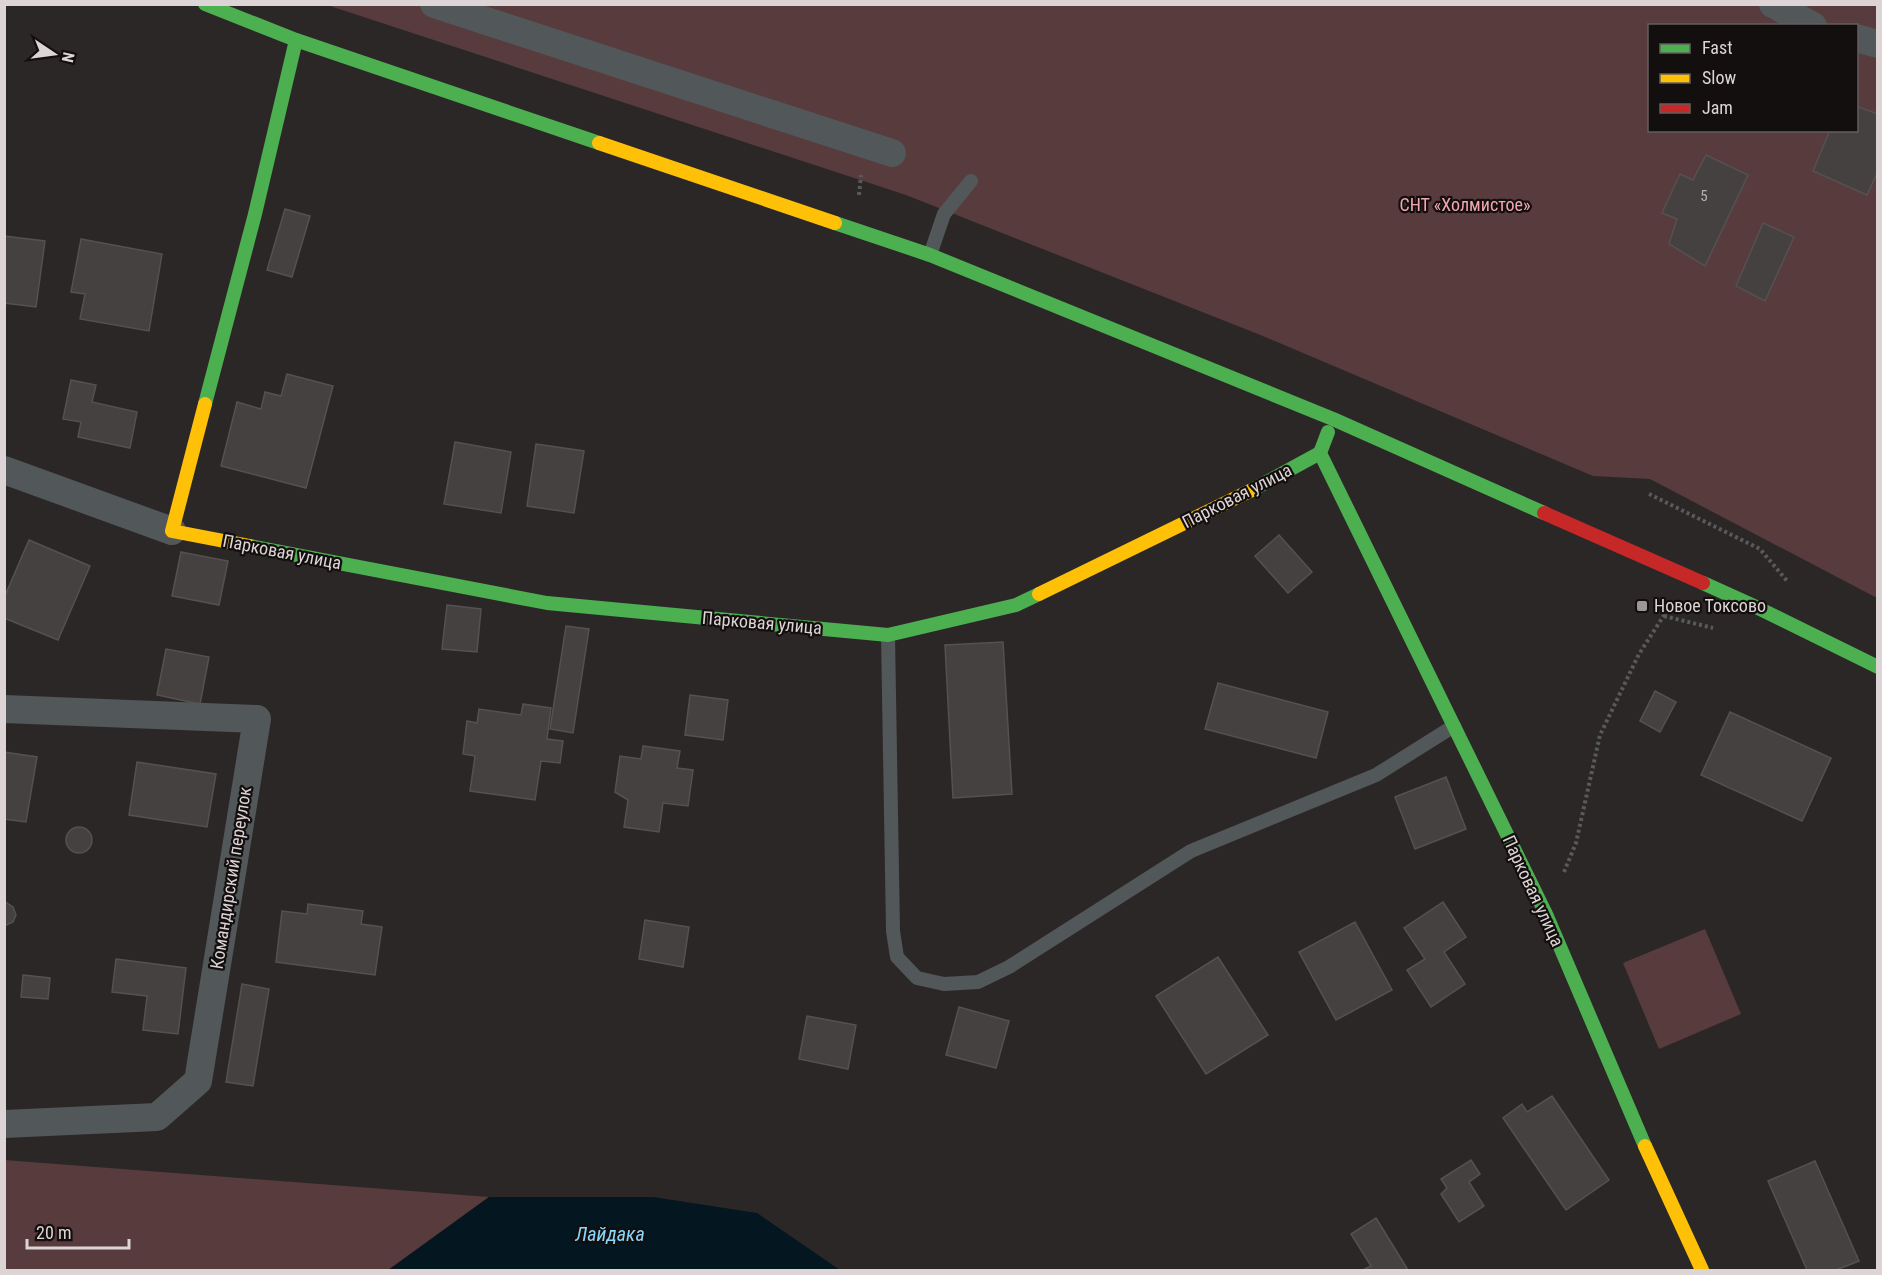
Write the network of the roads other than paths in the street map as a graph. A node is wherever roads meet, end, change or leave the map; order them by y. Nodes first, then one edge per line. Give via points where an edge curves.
1 (205, 4) edge
2 (434, 4) edge
3 (1773, 4) edge
4 (1809, 24) edge
5 (1858, 38) edge
6 (296, 40) junction
7 (1878, 44) edge
8 (892, 153) dead end
9 (971, 181) dead end
10 (930, 255) junction
11 (1333, 419) junction
12 (1320, 453) junction
13 (4, 470) edge
14 (172, 531) junction
15 (888, 635) junction
16 (1878, 667) edge
17 (4, 709) edge
18 (1454, 726) junction
19 (4, 1124) edge
20 (1702, 1270) edge

1 - 6 street
2 - 8 street
3 - 4 street
5 - 7 street
6 - 10 street
6 - 14 street
9 - 10 lane via 944,214
10 - 11 street
11 - 12 street
11 - 16 street via 1756,607
12 - 15 street, Парковая улица via 1016,605
12 - 18 street, Парковая улица
13 - 14 street, Парковая улица
14 - 15 street, Парковая улица via 547,603
15 - 18 lane via 894,939 897,957 917,978 944,984 978,982 999,972 1191,851 1376,775
17 - 19 street, Командирский переулок via 256,719 198,1081 157,1117
18 - 20 street, Парковая улица via 1546,914 1629,1113

